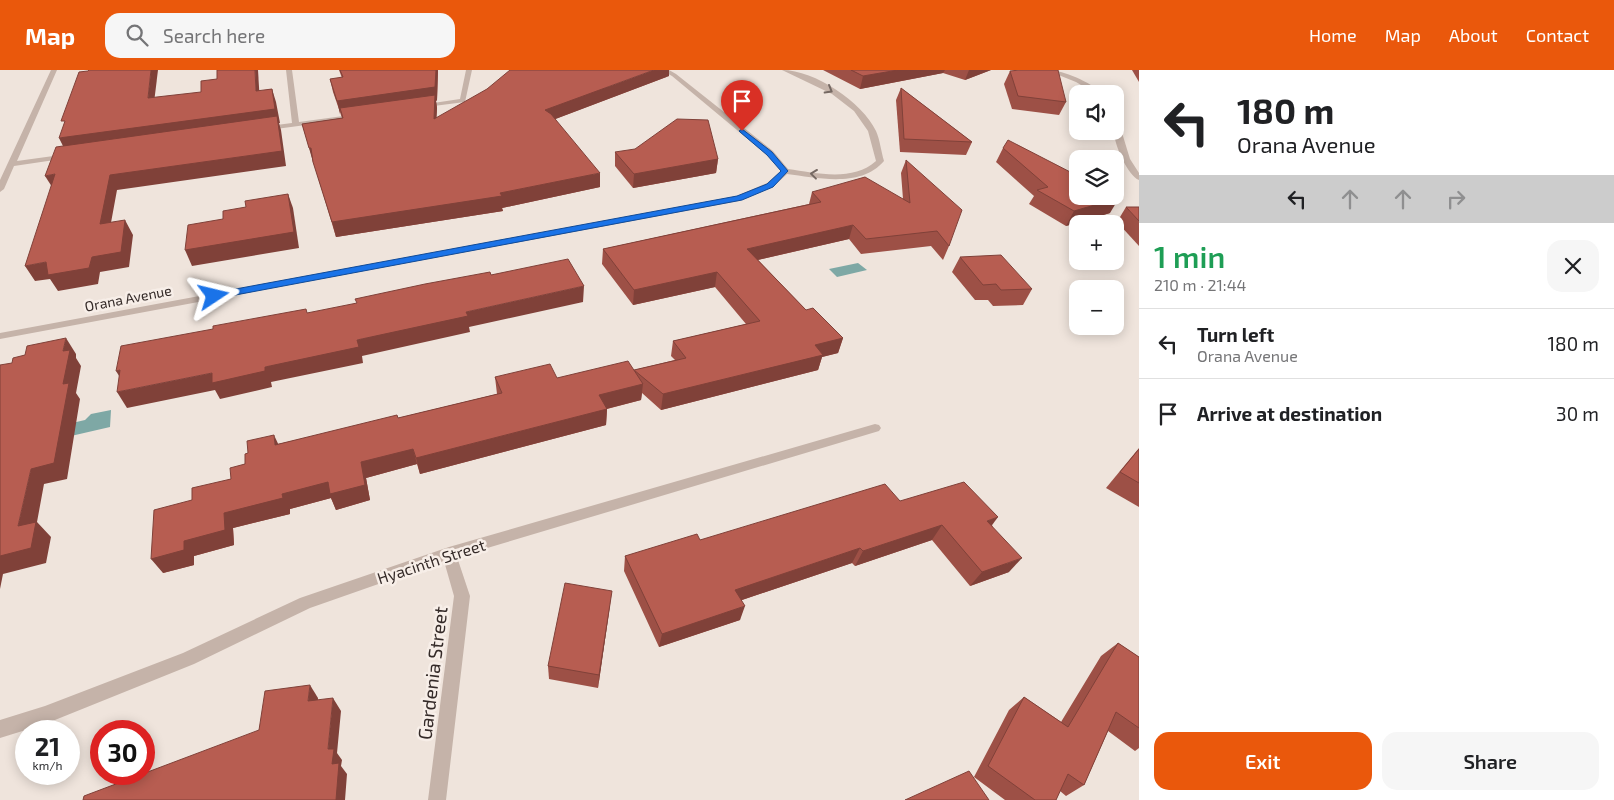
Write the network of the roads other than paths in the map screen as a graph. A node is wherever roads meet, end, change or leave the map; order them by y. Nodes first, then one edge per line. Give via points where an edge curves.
1 (54, 70) edge
2 (289, 70) edge
3 (468, 70) edge
4 (664, 70) edge
5 (785, 70) edge
6 (1050, 70) edge
7 (1085, 85) edge
8 (414, 108) edge
9 (365, 115) edge
10 (296, 124) junction
11 (256, 130) edge
12 (1120, 140) edge
13 (80, 155) edge
14 (11, 164) junction
15 (785, 171) junction
16 (1139, 178) edge
17 (0, 189) edge
18 (0, 336) edge
19 (875, 428) dead end
20 (449, 553) junction
21 (0, 729) edge
22 (437, 800) edge

1 - 14 street
2 - 10 street
3 - 8 street via 464,101
4 - 15 street via 770,153
5 -> 15 street via 847,101 872,130 880,161 866,173 836,177
6 - 7 street
9 - 10 street
10 - 11 street
12 - 16 street via 1124,156
13 - 14 street
14 - 17 street
15 - 18 street, Orana Avenue via 770,185 739,198
19 - 20 street, Hyacinth Street
20 - 21 street, Hyacinth Street via 305,603 188,660
20 - 22 street, Gardenia Street via 462,596

